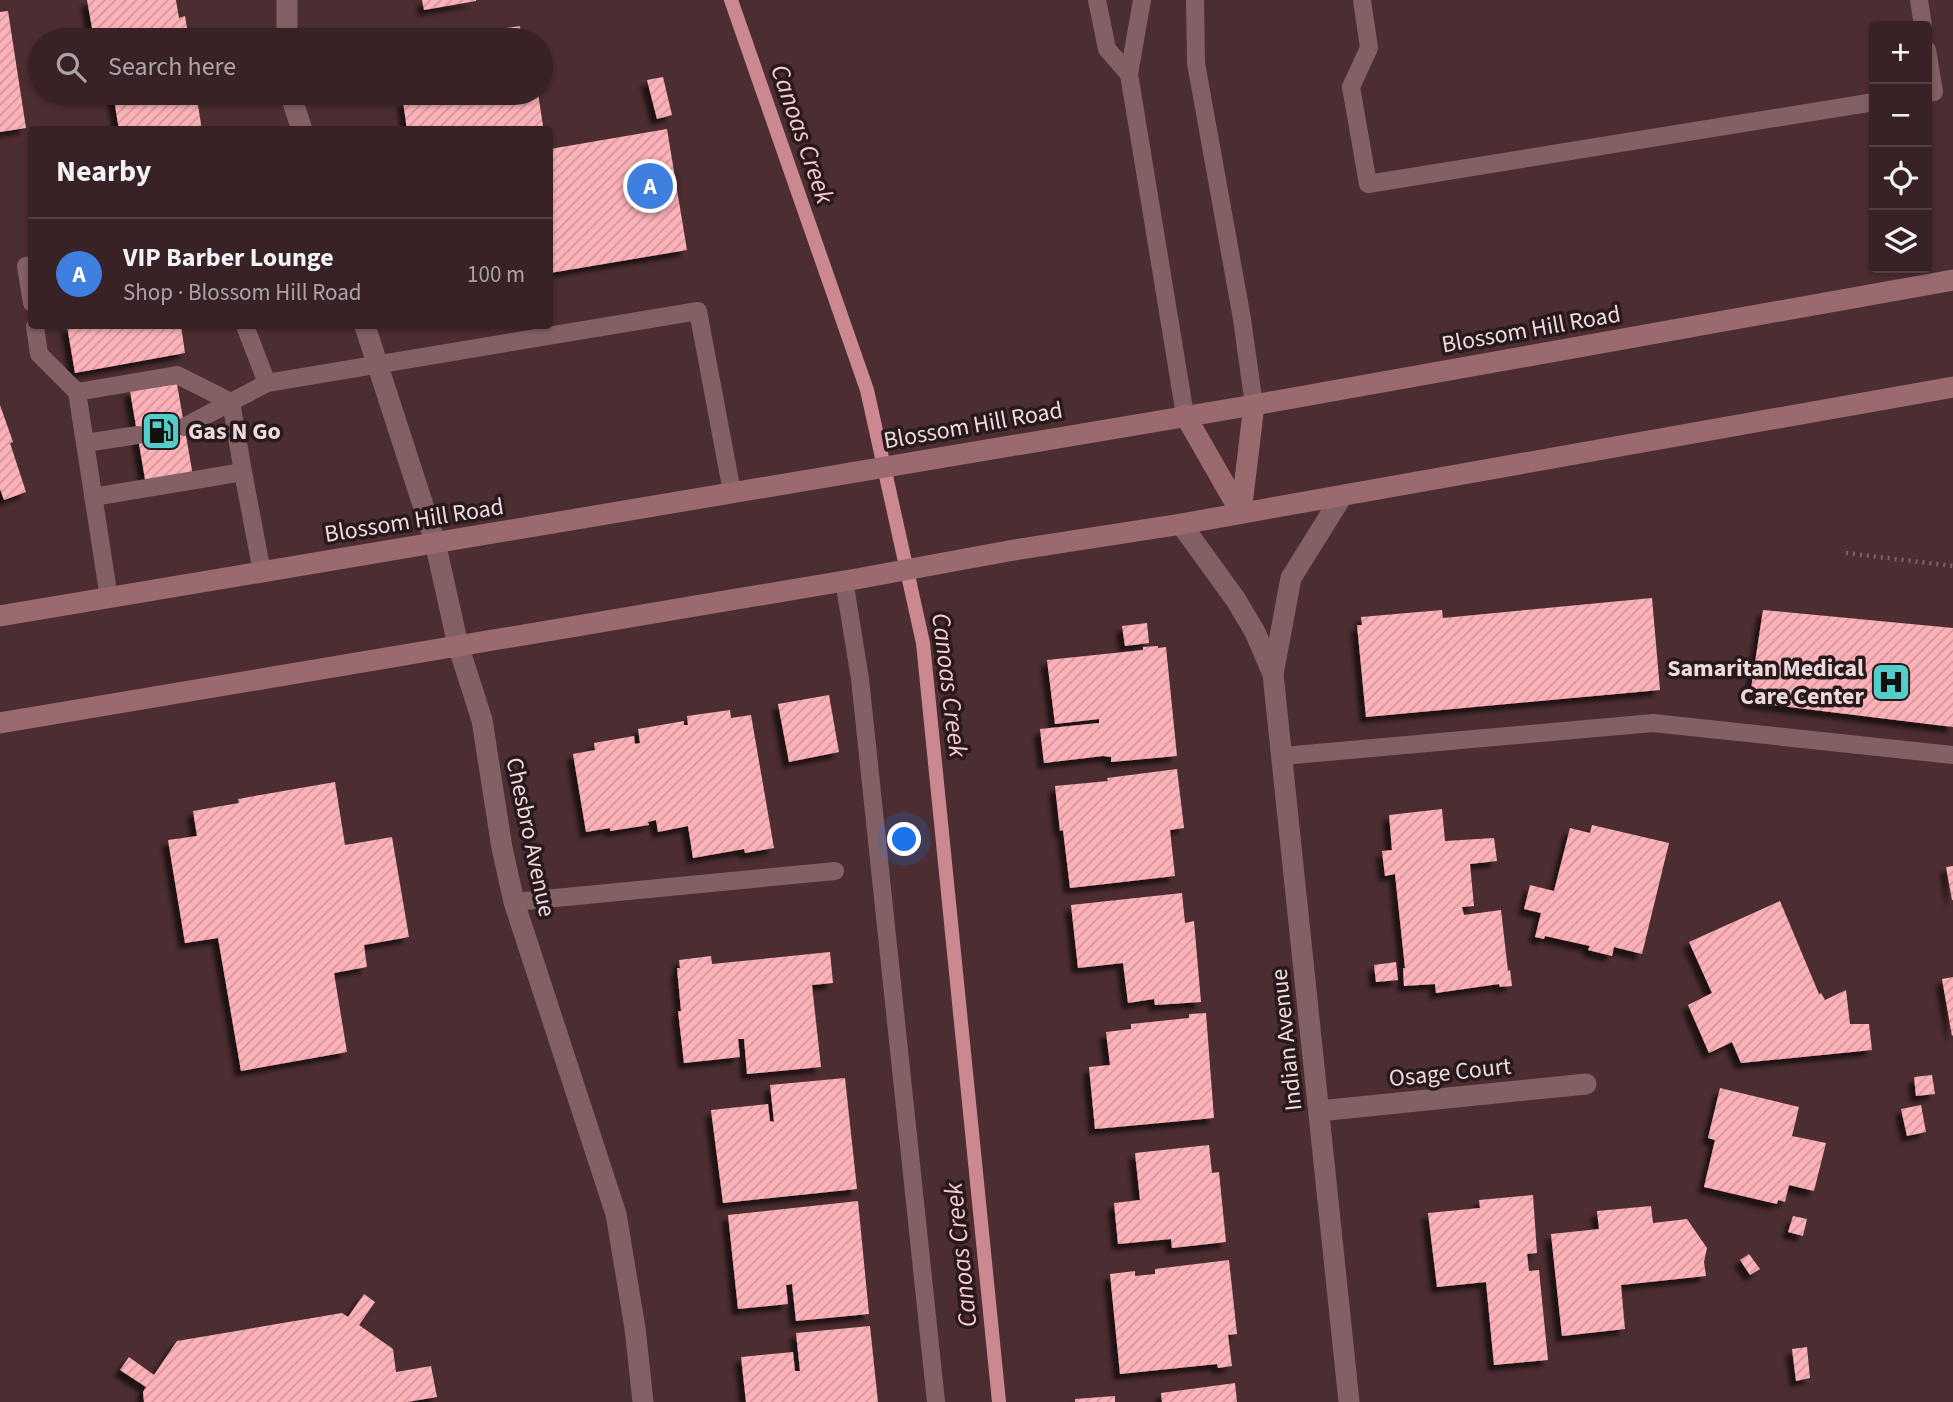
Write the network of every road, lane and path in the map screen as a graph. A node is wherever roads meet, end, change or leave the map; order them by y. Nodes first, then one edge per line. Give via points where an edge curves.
1 (287, 0) edge
2 (1097, 0) edge
3 (1142, 0) edge
4 (1195, 0) edge
5 (1362, 0) edge
6 (1919, 0) edge
7 (1922, 21) edge
8 (287, 28) edge
9 (1129, 74) junction
10 (1869, 103) edge
11 (294, 105) edge
12 (301, 126) edge
13 (1953, 280) edge
14 (35, 329) edge
15 (246, 329) edge
16 (366, 329) edge
17 (378, 365) junction
18 (267, 383) junction
19 (1953, 387) edge
20 (77, 392) junction
21 (231, 402) junction
22 (1254, 405) junction
23 (1185, 415) junction
24 (184, 427) dead end
25 (138, 435) dead end
26 (85, 443) junction
27 (243, 472) junction
28 (732, 492) junction
29 (1342, 495) junction
30 (93, 497) junction
31 (1241, 513) junction
32 (1181, 524) junction
33 (435, 542) junction
34 (1846, 552) dead end
35 (1953, 566) edge
36 (262, 572) junction
37 (850, 580) junction
38 (109, 598) junction
39 (0, 616) edge
40 (458, 645) junction
41 (1273, 674) junction
42 (0, 723) edge
43 (1953, 755) edge
44 (1283, 756) junction
45 (835, 871) dead end
46 (514, 902) junction
47 (1586, 1084) dead end
48 (1320, 1111) junction
49 (643, 1402) edge
50 (936, 1402) edge
51 (1349, 1402) edge

1 - 8 street
2 - 9 lane via 1107,49
3 - 9 lane
4 - 22 lane via 1196,63
5 - 10 lane via 1369,48 1351,87 1368,184
6 - 7 lane
9 - 23 lane
11 - 12 street
13 - 22 main road, Blossom Hill Road
14 - 20 lane via 39,354
15 - 18 lane
16 - 17 street, Chesbro Avenue
17 - 18 lane
17 - 28 lane via 698,311
17 - 33 street, Chesbro Avenue
18 - 21 lane
19 - 29 main road
20 - 21 lane via 177,375
20 - 26 lane
21 - 24 lane
21 - 27 lane
22 - 23 main road, Blossom Hill Road
22 - 31 main road
23 - 28 main road, Blossom Hill Road
23 - 31 main road
25 - 26 lane
26 - 30 lane
27 - 30 lane
27 - 36 lane
28 - 33 main road, Blossom Hill Road
29 - 31 main road
29 - 41 street, Indian Avenue via 1291,578
30 - 38 lane
31 - 32 main road
32 - 37 main road
32 - 41 street, Indian Avenue via 1255,632
33 - 36 main road, Blossom Hill Road
33 - 40 street, Chesbro Avenue
34 - 35 path
36 - 38 main road, Blossom Hill Road
37 - 40 main road
37 - 50 lane
38 - 39 main road, Blossom Hill Road
40 - 42 main road
40 - 46 street, Chesbro Avenue via 482,720
41 - 44 street, Indian Avenue
43 - 44 lane via 1653,723
44 - 48 street, Indian Avenue
45 - 46 lane
46 - 49 street, Chesbro Avenue via 616,1214
47 - 48 street, Osage Court
48 - 51 street, Indian Avenue

